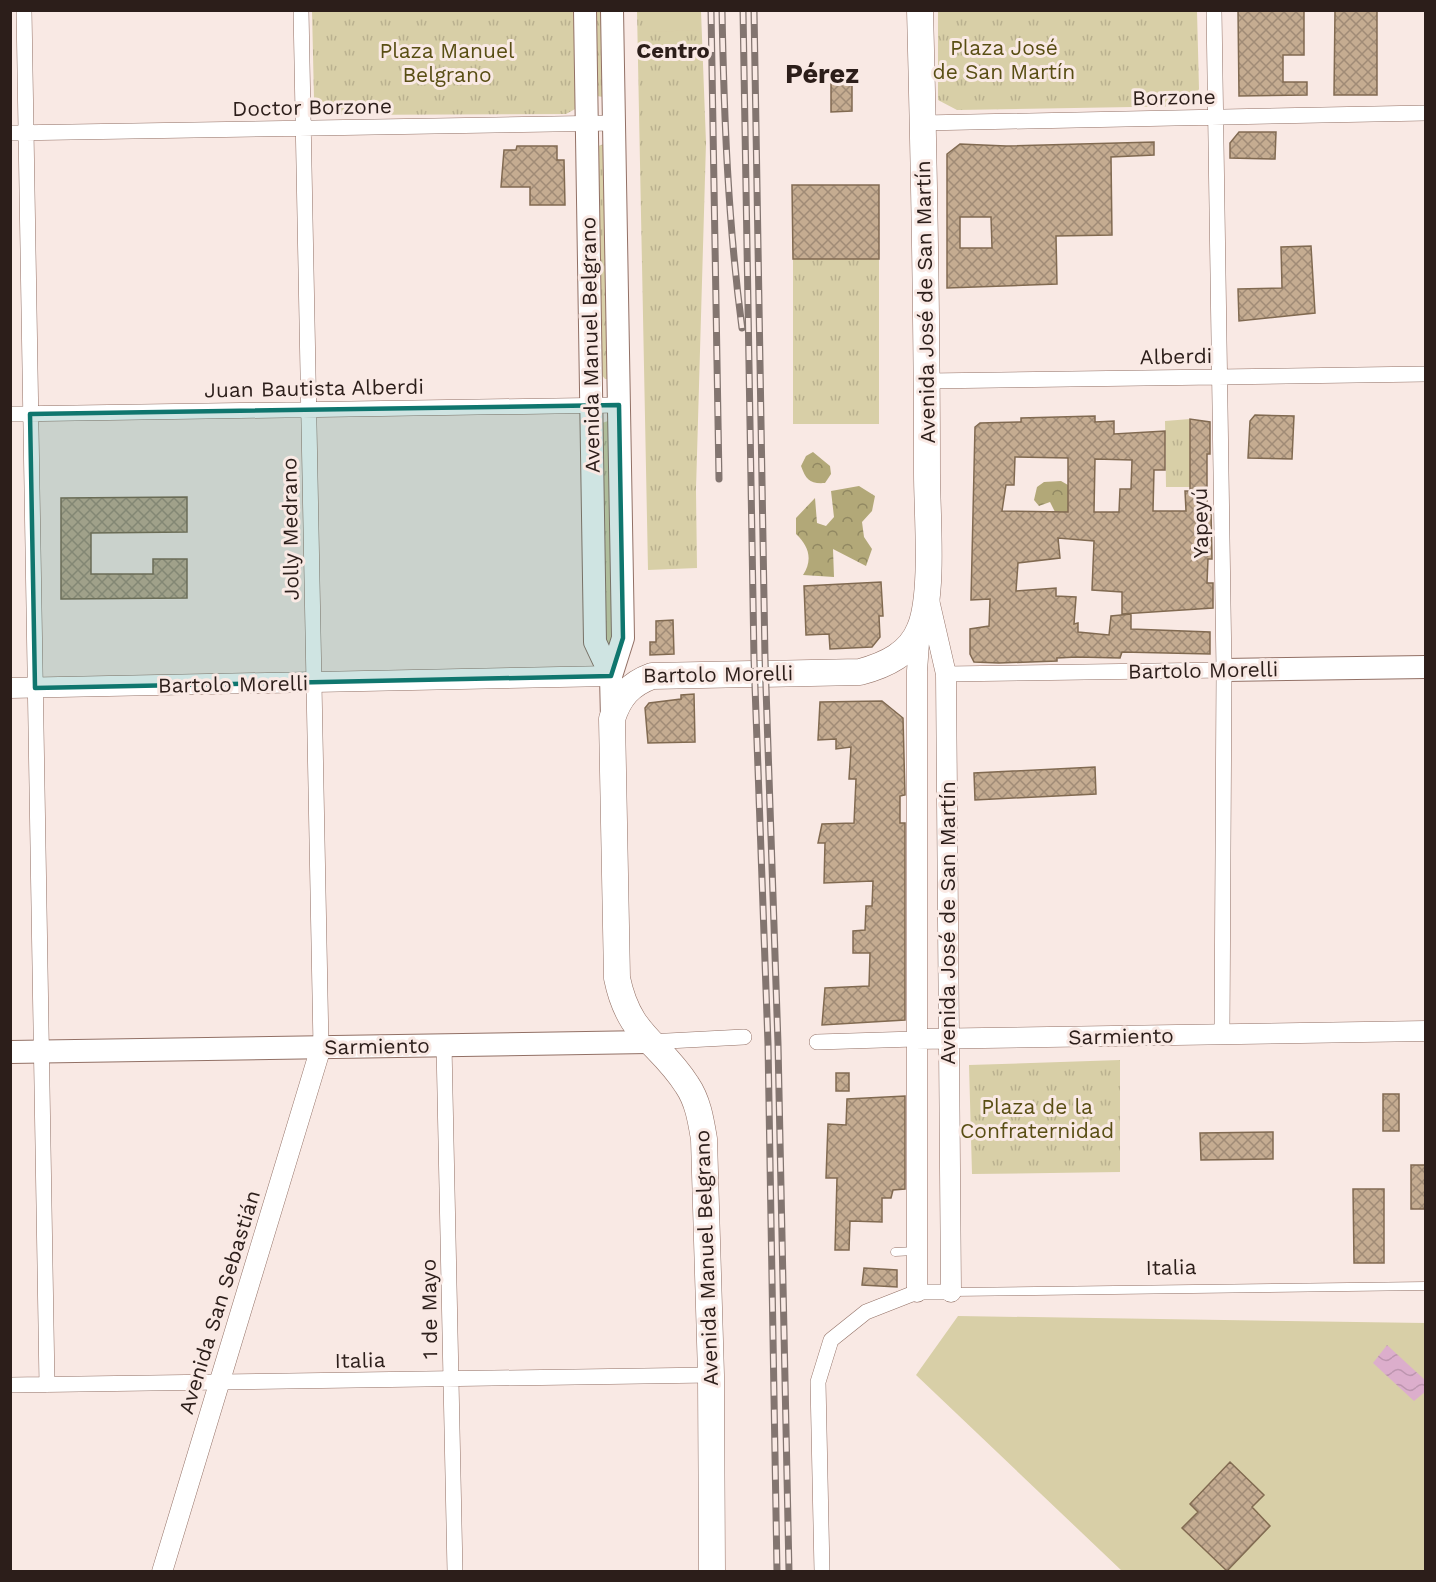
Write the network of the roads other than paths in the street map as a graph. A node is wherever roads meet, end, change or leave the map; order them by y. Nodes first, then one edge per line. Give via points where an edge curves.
1 (24, 10) edge
2 (301, 10) edge
3 (585, 10) edge
4 (612, 10) edge
5 (920, 10) edge
6 (1214, 10) edge
7 (1425, 113) edge
8 (1215, 117) junction
9 (614, 123) junction
10 (923, 123) junction
11 (587, 124) junction
12 (303, 128) junction
13 (18, 133) edge
14 (1425, 374) edge
15 (1218, 377) junction
16 (927, 381) junction
17 (591, 405) junction
18 (619, 405) junction
19 (309, 410) junction
20 (10, 414) edge
21 (30, 414) junction
22 (927, 593) junction
23 (920, 628) junction
24 (1425, 666) edge
25 (880, 667) junction
26 (1224, 670) junction
27 (917, 671) junction
28 (945, 674) junction
29 (611, 676) junction
30 (652, 676) junction
31 (314, 682) junction
32 (10, 688) edge
33 (35, 688) junction
34 (612, 719) junction
35 (1425, 1031) edge
36 (1222, 1034) junction
37 (744, 1037) dead end
38 (947, 1038) junction
39 (915, 1040) junction
40 (648, 1042) junction
41 (817, 1042) dead end
42 (444, 1045) junction
43 (321, 1047) junction
44 (10, 1052) edge
45 (41, 1052) junction
46 (894, 1251) dead end
47 (916, 1251) junction
48 (1425, 1286) edge
49 (916, 1292) junction
50 (951, 1292) junction
51 (711, 1375) junction
52 (451, 1380) junction
53 (220, 1383) junction
54 (10, 1385) edge
55 (47, 1385) junction
56 (162, 1572) edge
57 (455, 1572) edge
58 (711, 1572) edge
59 (822, 1572) edge

1 - 13 street
2 - 12 street, Jolly Medrano
3 - 11 main road, Avenida Manuel Belgrano
4 - 9 main road, Avenida Manuel Belgrano
5 - 10 main road, Avenida José de San Martín
6 - 8 street, Yapeyú
7 - 8 street, Borzone
8 - 10 street, Borzone
8 - 15 street, Yapeyú
9 - 11 street, Doctor Borzone
9 - 18 main road, Avenida Manuel Belgrano
10 - 16 main road, Avenida José de San Martín
11 - 12 street, Doctor Borzone
11 - 17 main road, Avenida Manuel Belgrano
12 - 13 street, Doctor Borzone
12 - 19 street, Jolly Medrano
13 - 21 street
14 - 15 street, Alberdi
15 - 16 street, Alberdi
15 - 26 street, Yapeyú
16 - 22 main road, Avenida José de San Martín
17 - 18 street, Juan Bautista Alberdi
17 - 19 street, Juan Bautista Alberdi
17 - 29 main road, Avenida Manuel Belgrano via 595,642
18 - 29 main road, Avenida Manuel Belgrano via 623,638
19 - 21 street, Juan Bautista Alberdi
19 - 31 street, Jolly Medrano
20 - 21 street, Juan Bautista Alberdi
21 - 33 street
22 - 23 main road, Avenida José de San Martín
22 - 28 street, Avenida José de San Martín
23 - 25 main road via 910,646
23 - 27 street, Avenida José de San Martín
24 - 26 main road, Bartolo Morelli
25 - 27 street, Bartolo Morelli
25 - 30 main road, Bartolo Morelli via 860,672
26 - 28 street, Bartolo Morelli
26 - 36 street, Yapeyú
27 - 28 street, Bartolo Morelli
27 - 39 street, Avenida José de San Martín
28 - 38 street, Avenida José de San Martín
29 - 30 main road, Bartolo Morelli
29 - 31 street, Bartolo Morelli
29 - 34 main road, Avenida Manuel Belgrano
30 - 34 main road, Avenida Manuel Belgrano via 630,687
31 - 33 street, Bartolo Morelli
31 - 43 street, Jolly Medrano
32 - 33 street, Bartolo Morelli
33 - 45 street
34 - 40 main road, Avenida Manuel Belgrano via 617,978 628,1014
35 - 36 street, Sarmiento
36 - 38 street, Sarmiento
37 - 40 street, Sarmiento
38 - 39 street, Sarmiento
38 - 50 street, Avenida José de San Martín
39 - 41 street, Sarmiento
39 - 47 street, Avenida José de San Martín
40 - 42 main road, Sarmiento
40 - 51 main road, Avenida Manuel Belgrano via 689,1088 704,1138
42 - 43 main road, Sarmiento
42 - 52 street, 1 de Mayo
43 - 45 main road, Sarmiento
43 - 53 street, Avenida San Sebastián
44 - 45 main road, Sarmiento
45 - 55 street
46 - 47 lane
47 - 49 street, Avenida José de San Martín
48 - 50 lane, Italia
49 - 50 street, Italia
49 - 59 street via 867,1312 831,1340 818,1382
51 - 52 street, Italia
51 - 58 main road, Avenida Manuel Belgrano
52 - 53 street, Italia
52 - 57 street, 1 de Mayo
53 - 55 street, Italia
53 - 56 street, Avenida San Sebastián
54 - 55 street, Italia

